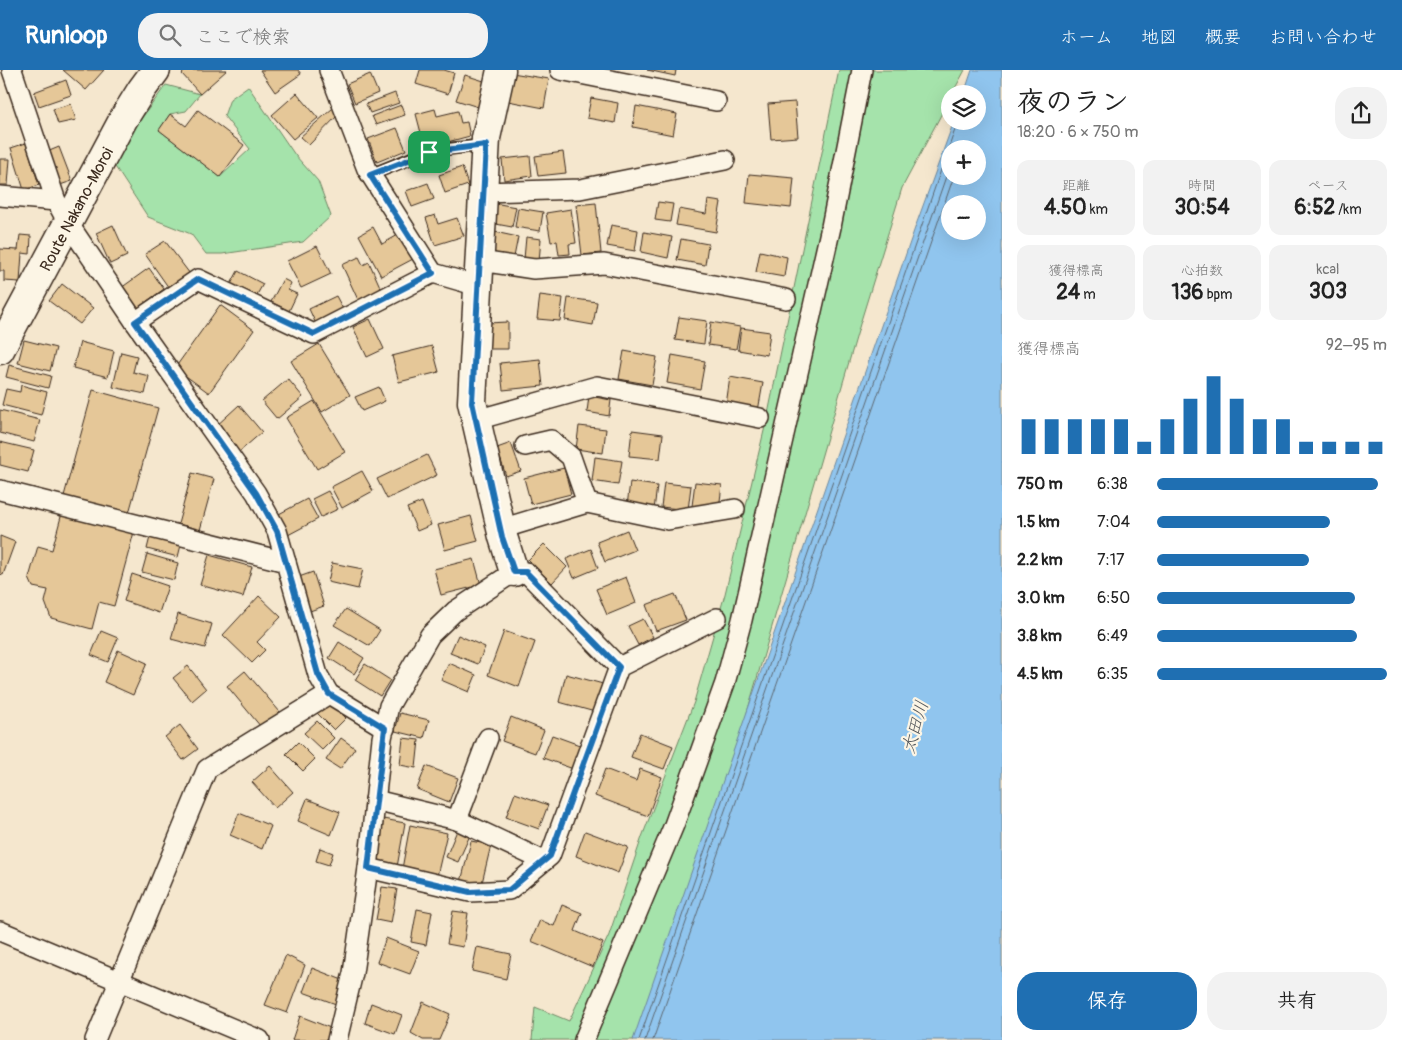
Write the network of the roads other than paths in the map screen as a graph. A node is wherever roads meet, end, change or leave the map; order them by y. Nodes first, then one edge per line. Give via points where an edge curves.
1 (12, 70) edge
2 (329, 70) edge
3 (501, 70) edge
4 (560, 70) edge
5 (862, 70) edge
6 (149, 76) edge
7 (716, 101) dead end
8 (486, 145) junction
9 (725, 160) dead end
10 (370, 175) junction
11 (483, 192) junction
12 (0, 196) edge
13 (62, 212) junction
14 (433, 273) junction
15 (479, 273) junction
16 (786, 299) dead end
17 (135, 322) junction
18 (0, 350) edge
19 (760, 418) dead end
20 (476, 420) junction
21 (526, 446) dead end
22 (0, 490) edge
23 (587, 503) junction
24 (735, 508) dead end
25 (501, 529) junction
26 (286, 562) junction
27 (514, 572) junction
28 (717, 618) dead end
29 (619, 667) junction
30 (329, 694) junction
31 (385, 728) junction
32 (488, 738) dead end
33 (375, 800) junction
34 (457, 820) junction
35 (544, 861) junction
36 (368, 868) junction
37 (0, 931) edge
38 (120, 981) junction
39 (95, 1040) edge
40 (260, 1040) edge
41 (337, 1040) edge
42 (584, 1040) edge

1 - 13 street
2 - 10 street
3 - 8 street
4 - 7 street
5 - 42 street via 827,247 725,683 674,826
6 - 13 street, Route Nakano-Moroi
8 - 10 lane via 429,152
8 - 11 street
9 - 11 street via 580,189
10 - 14 street
11 - 15 street
12 - 13 street
13 - 17 street
13 - 18 street, Route Nakano-Moroi
14 - 15 street
14 - 17 street via 314,334 198,279
15 - 16 street via 604,264
15 - 20 street via 472,402
17 - 26 street via 256,493 277,531
19 - 20 street via 597,386
20 - 25 street
21 - 23 street via 551,440 571,457
22 - 26 street
23 - 24 street via 668,520
23 - 25 street
25 - 27 street
26 - 30 street via 318,674
27 - 29 street via 526,572
27 - 31 street via 454,611 430,635 389,706
28 - 29 street
29 - 35 street via 550,856
30 - 31 street
30 - 38 street via 207,769
31 - 33 street
32 - 34 street
33 - 34 street
33 - 36 street
34 - 35 street
35 - 36 street via 509,890 470,892
36 - 41 street via 353,972
37 - 38 street
38 - 39 street
38 - 40 street

